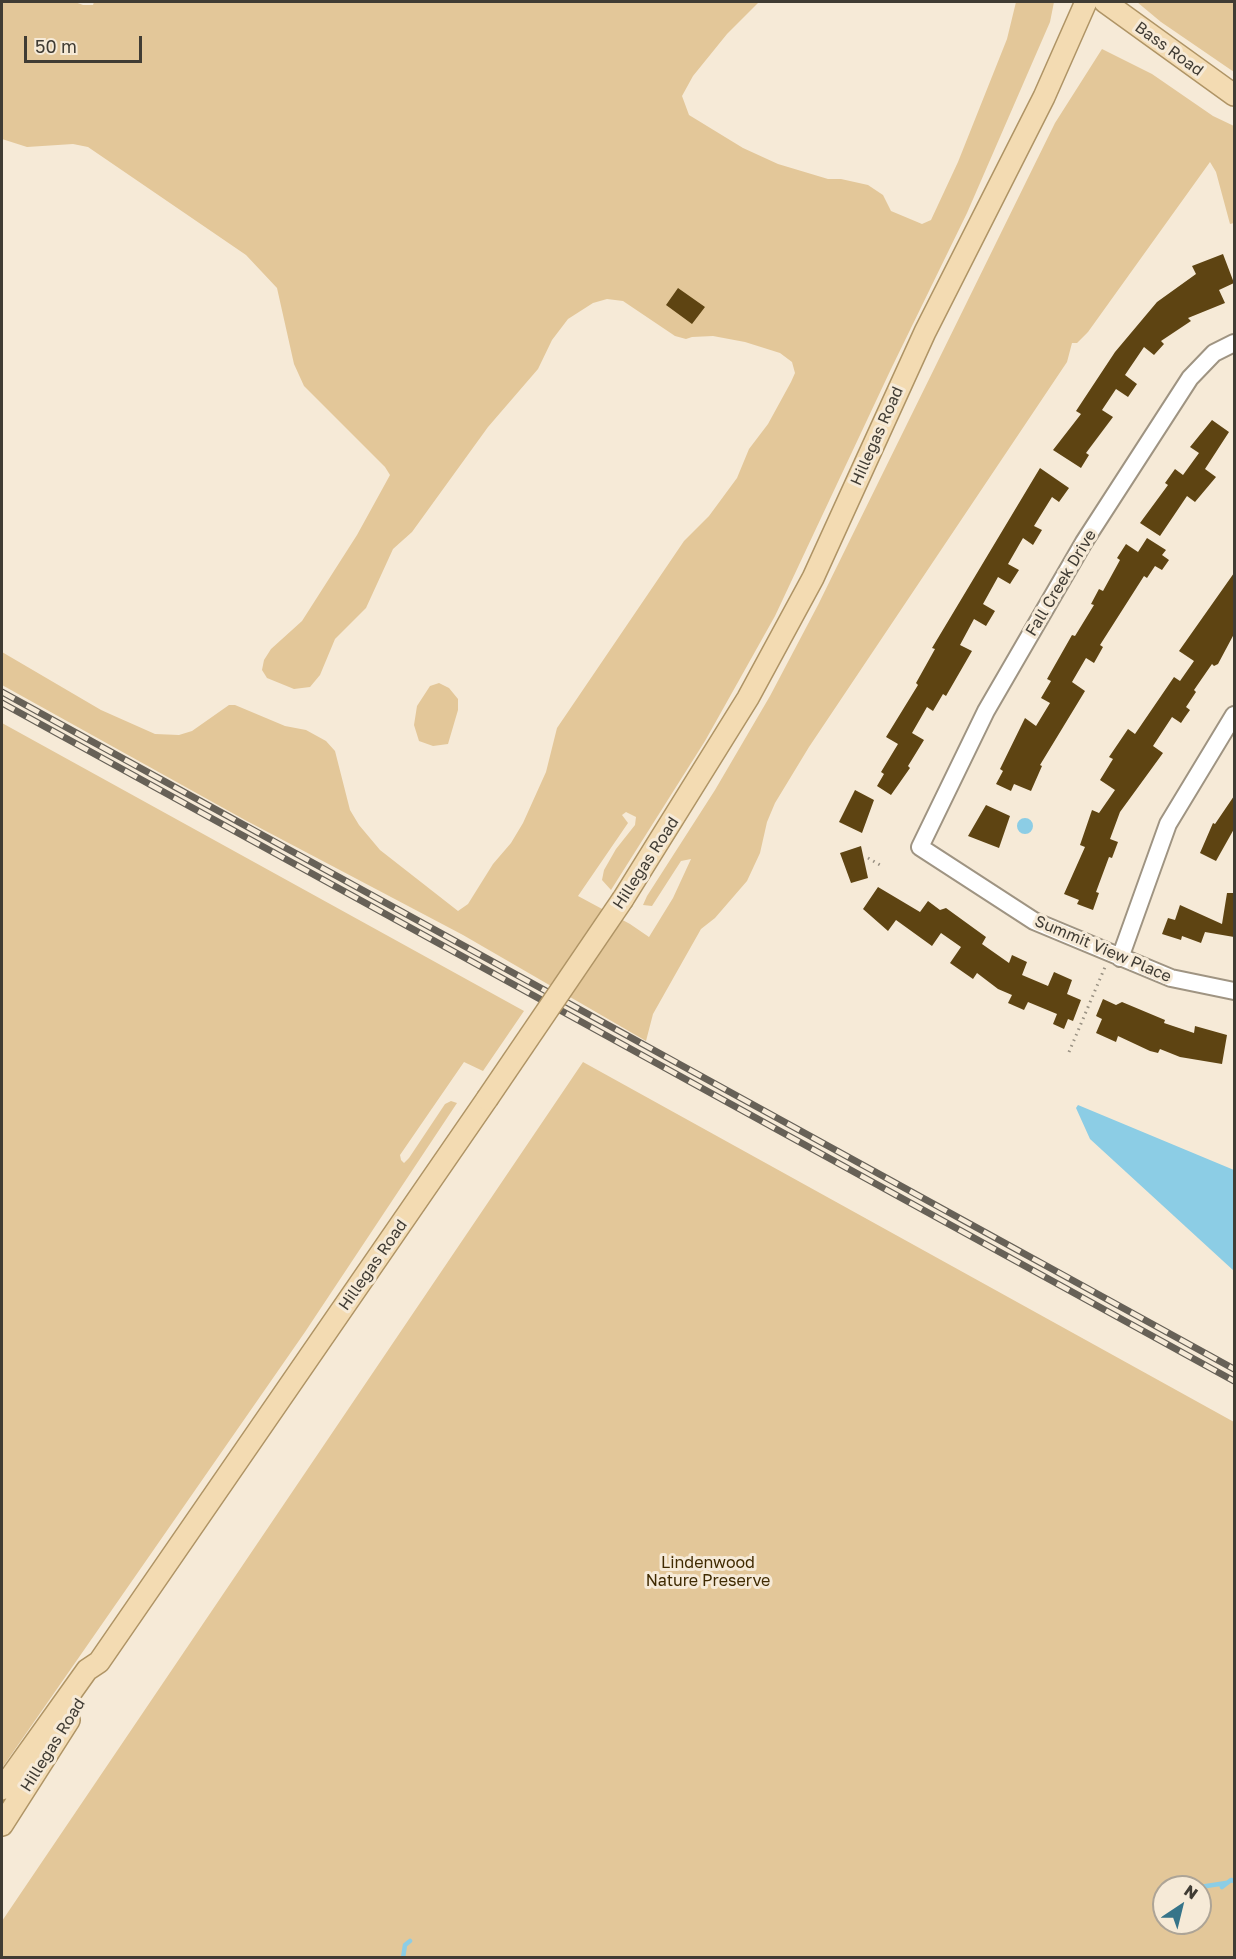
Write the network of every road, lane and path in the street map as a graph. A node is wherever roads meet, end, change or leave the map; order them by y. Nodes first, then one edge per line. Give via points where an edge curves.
1 (1086, 2) edge
2 (1105, 2) edge
3 (1234, 95) edge
4 (1234, 343) edge
5 (1234, 715) edge
6 (920, 847) joint
7 (868, 858) dead end
8 (880, 866) dead end
9 (1113, 960) junction
10 (1234, 991) edge
11 (1069, 1052) dead end
12 (99, 1662) junction
13 (2, 1789) edge
14 (2, 1826) edge

1 - 12 main road, Hillegas Road, bridge via 1044,97 924,332 813,578 748,698 623,899
2 - 3 main road, Bass Road
4 - 6 street, Fall Creek Drive via 1214,353 1190,378 1084,542 986,711
5 - 9 street via 1168,824
6 - 9 street, Summit View Place via 1034,921
7 - 8 path
9 - 10 street, Summit View Place via 1189,984
9 - 11 path
12 - 13 main road, Hillegas Road via 87,1670
12 - 14 main road, Hillegas Road via 97,1676

